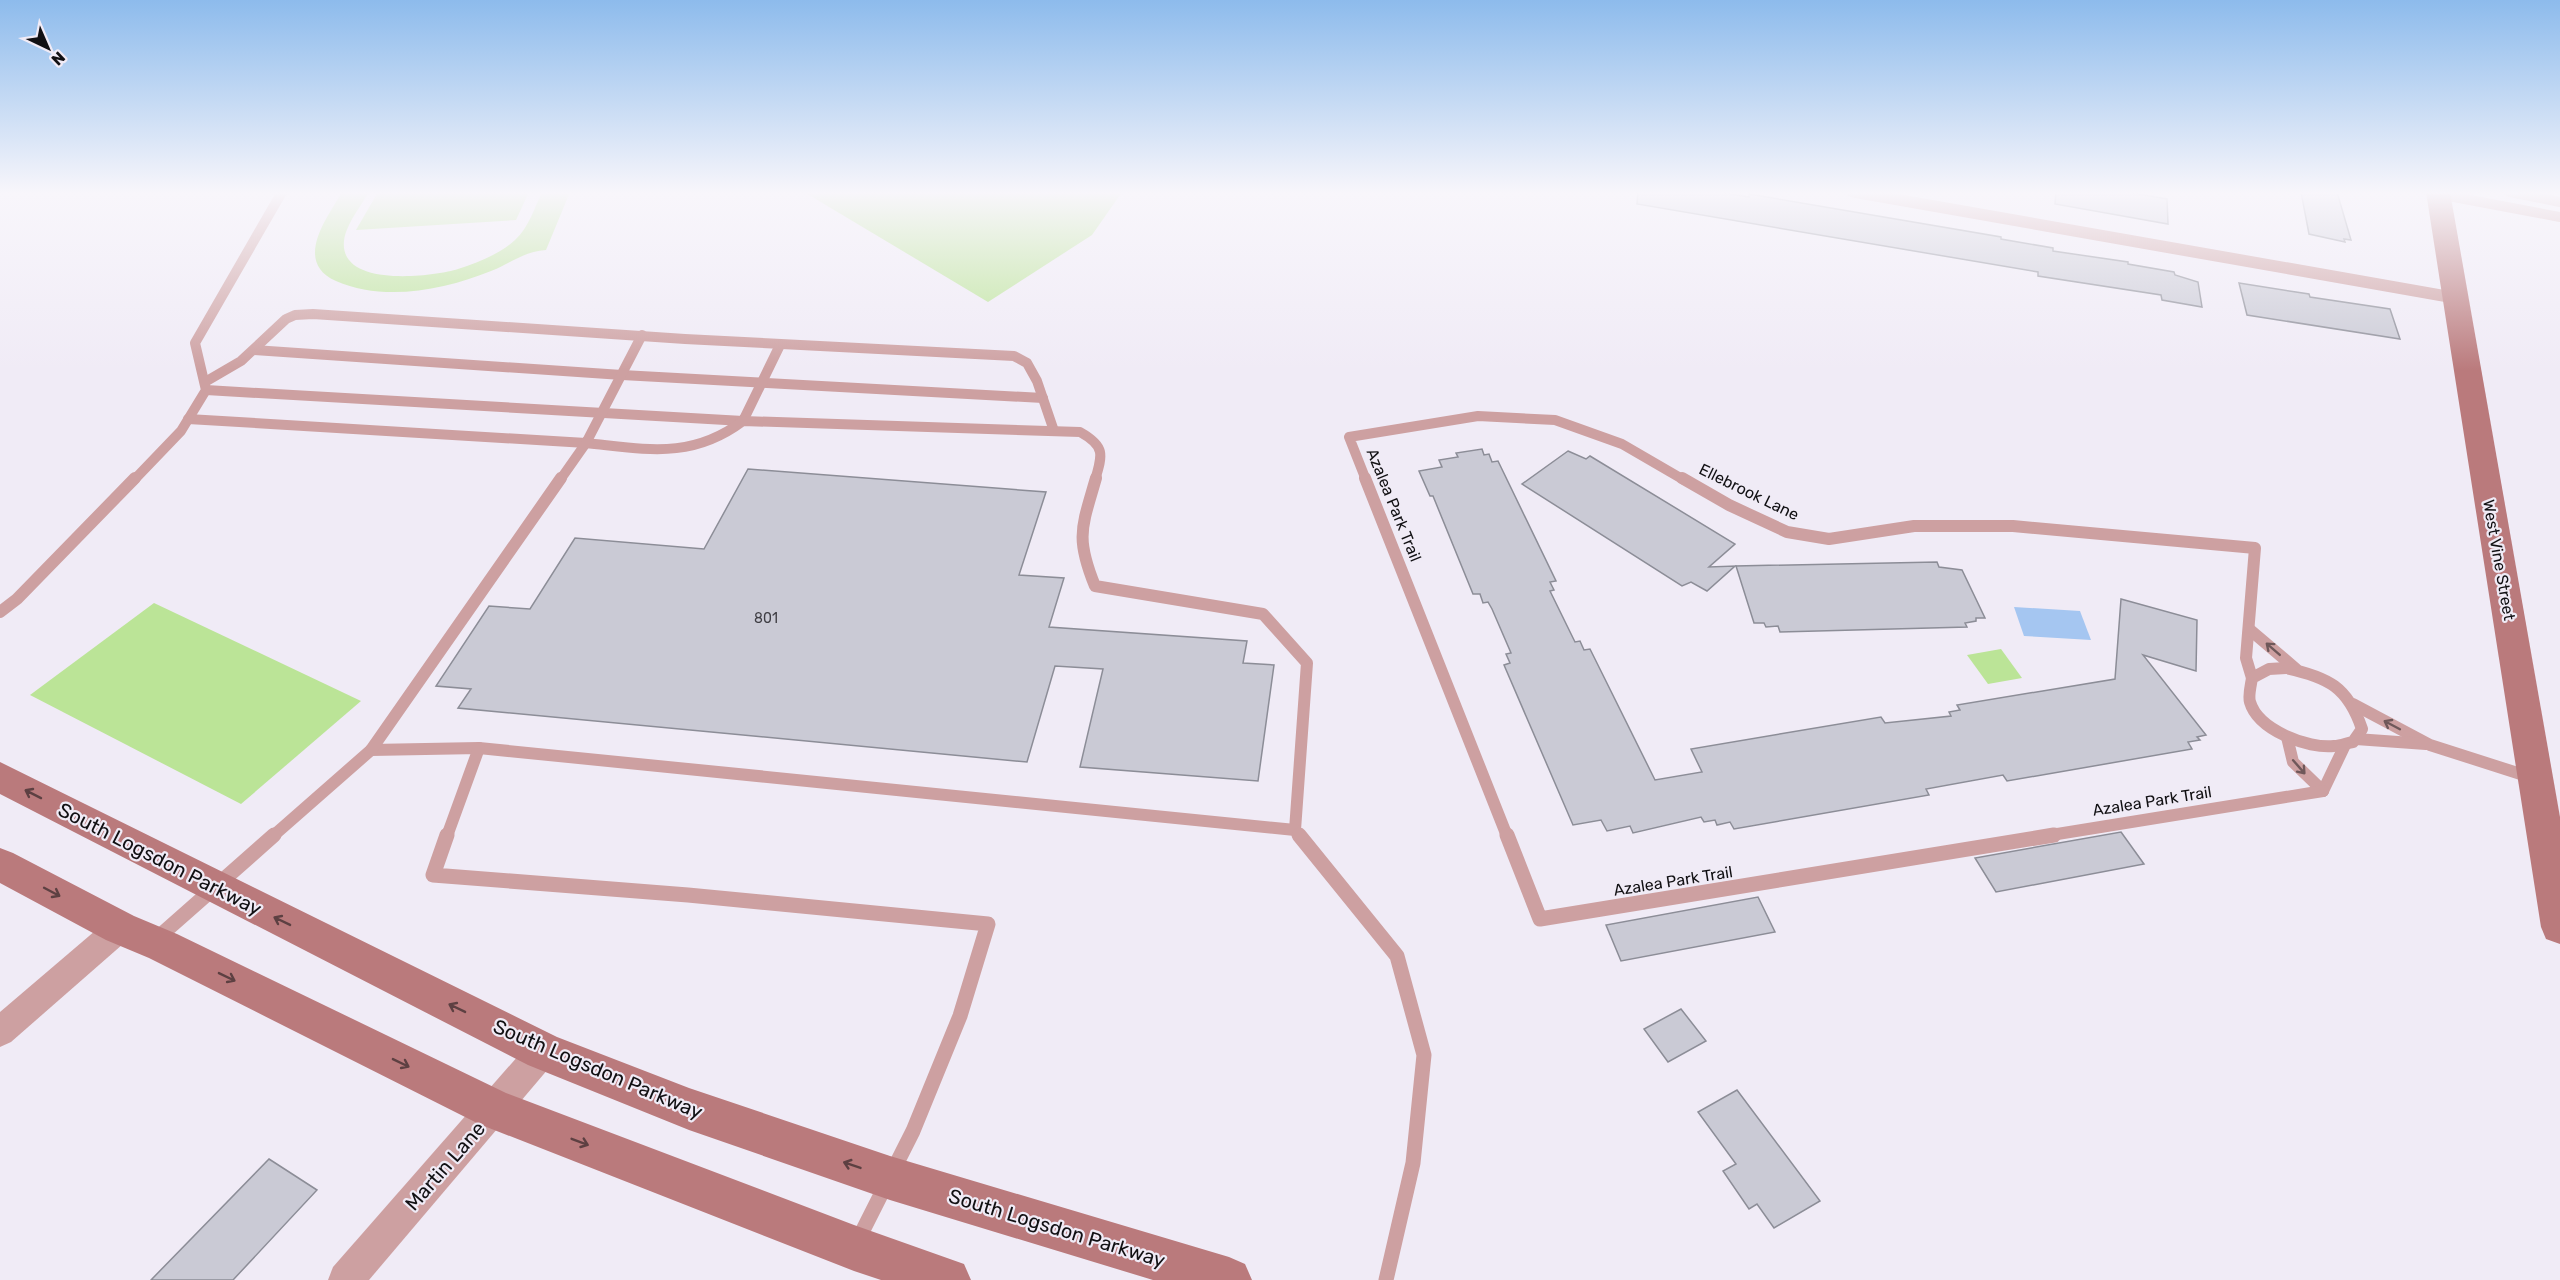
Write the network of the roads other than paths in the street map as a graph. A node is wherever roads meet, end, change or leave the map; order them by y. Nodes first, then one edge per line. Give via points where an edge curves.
1 (248, 252) edge
2 (2194, 252) edge
3 (2448, 252) edge
4 (2456, 298) junction
5 (642, 335) junction
6 (780, 345) junction
7 (255, 350) junction
8 (622, 375) junction
9 (760, 383) junction
10 (206, 386) junction
11 (1043, 398) junction
12 (602, 412) junction
13 (188, 418) junction
14 (742, 421) junction
15 (1054, 431) junction
16 (1349, 437) joint
17 (586, 443) junction
18 (0, 612) edge
19 (2249, 629) junction
20 (2296, 670) junction
21 (2252, 678) junction
22 (2353, 704) junction
23 (2287, 736) junction
24 (2350, 742) junction
25 (2430, 745) junction
26 (479, 748) junction
27 (370, 750) junction
28 (0, 777) edge
29 (2535, 779) junction
30 (2323, 791) junction
31 (1295, 830) junction
32 (0, 864) edge
33 (216, 888) junction
34 (2560, 927) edge
35 (137, 935) junction
36 (0, 1032) edge
37 (543, 1051) junction
38 (494, 1109) junction
39 (890, 1178) junction
40 (854, 1248) junction
41 (346, 1280) edge
42 (948, 1280) edge
43 (1229, 1280) edge
44 (1386, 1280) edge

1 - 10 lane via 195,343
2 - 4 street
3 - 4 main road, West Vine Street
4 - 29 main road, West Vine Street
5 - 6 lane
5 - 7 lane via 295,315
5 - 8 lane
6 - 9 lane
6 - 11 lane via 1014,356 1027,363
7 - 8 lane
7 - 10 lane
8 - 9 lane
8 - 12 lane
9 - 11 lane
9 - 14 lane
10 - 12 lane
10 - 13 lane
11 - 15 lane
12 - 14 lane
12 - 17 lane
13 - 17 lane
13 - 18 lane via 172,440
14 - 15 lane
14 - 17 lane via 727,435 693,448
15 - 31 lane via 1080,432 1096,441 1102,456 1081,531 1084,559 1095,586 1263,614 1307,663
16 - 19 lane, Ellebrook Lane via 1478,416 1555,420 1622,444 1729,505 1787,532 1829,539 1914,526 2013,526 2255,548
16 - 30 lane, Azalea Park Trail via 1540,919
17 - 27 lane
20 -> 19 lane
19 - 21 lane via 2246,658
20 - 21 lane via 2269,669
20 - 22 lane via 2324,679
21 - 23 lane via 2249,695 2253,707 2263,720
22 - 24 lane via 2361,716 2361,730
25 -> 22 lane
23 - 24 lane via 2330,748
23 -> 30 lane via 2293,762
24 - 25 lane
24 - 30 lane
25 - 29 lane
26 - 27 lane
26 - 31 lane
26 - 39 lane via 433,875 988,924 960,1016
27 - 33 lane
33 -> 28 main road, South Logsdon Parkway
29 - 34 main road, West Vine Street
31 - 44 lane via 1397,956 1424,1054 1413,1163
32 -> 35 main road
33 - 35 lane
37 -> 33 main road, South Logsdon Parkway
35 - 36 street
35 -> 38 main road
37 - 38 street, Martin Lane
39 -> 37 main road, South Logsdon Parkway via 689,1109
38 -> 40 main road
38 - 41 street, Martin Lane
39 - 40 lane
39 - 43 main road, South Logsdon Parkway
40 - 42 main road

